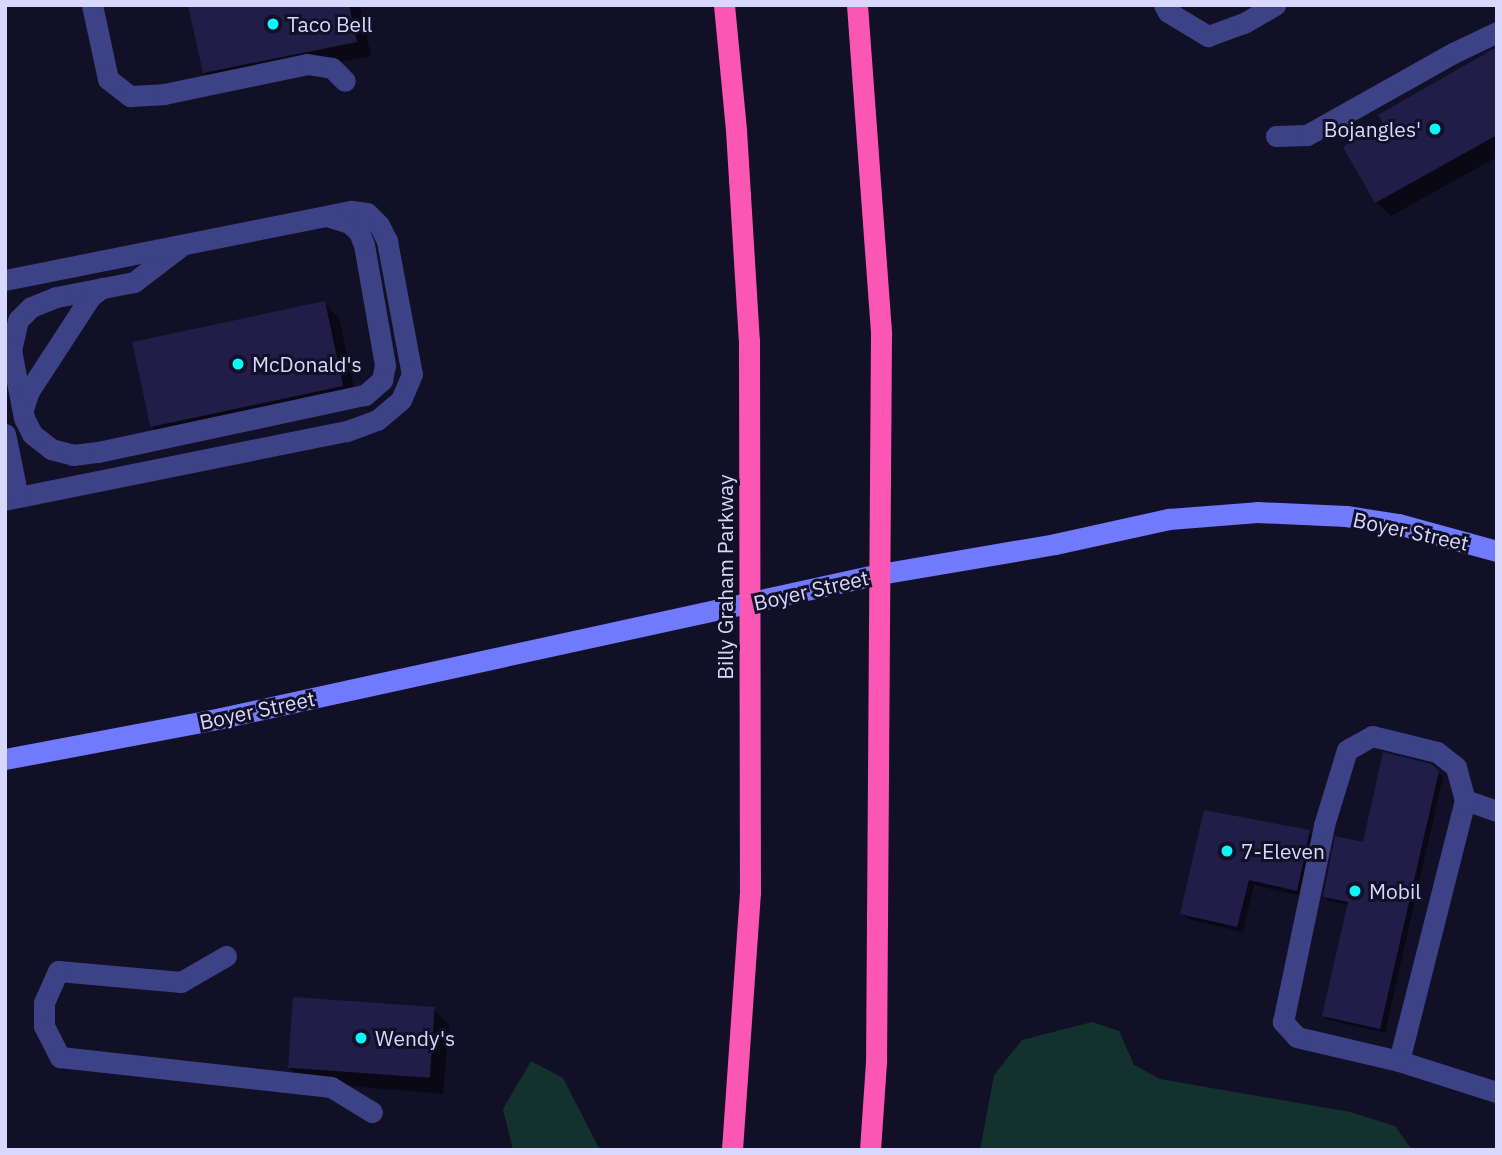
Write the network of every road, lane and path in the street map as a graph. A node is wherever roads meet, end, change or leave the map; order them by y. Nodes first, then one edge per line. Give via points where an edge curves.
1 (92, 5) edge
2 (724, 5) edge
3 (857, 5) edge
4 (1164, 5) edge
5 (1275, 5) edge
6 (1497, 32) edge
7 (345, 81) dead end
8 (1276, 136) dead end
9 (327, 216) junction
10 (185, 244) junction
11 (10, 282) edge
12 (102, 288) junction
13 (23, 409) junction
14 (5, 434) edge
15 (12, 498) edge
16 (1497, 551) edge
17 (880, 574) junction
18 (750, 604) junction
19 (5, 759) edge
20 (1465, 800) junction
21 (1497, 811) edge
22 (226, 956) dead end
23 (1399, 1061) junction
24 (1497, 1092) edge
25 (372, 1112) dead end
26 (733, 1150) edge
27 (870, 1150) edge

1 - 7 lane via 108,79 130,96 164,94 307,64 332,68
2 - 18 highway, Billy Graham Parkway via 749,340
3 - 17 highway via 881,334
4 - 5 lane via 1208,36
6 - 8 lane via 1307,135
9 - 10 lane
9 - 13 lane via 349,223 364,245 385,365 382,380 365,395 73,455 51,449 32,434
9 - 15 lane via 366,213 387,242 412,374 401,400 377,420 346,431
10 - 11 lane
10 - 12 lane via 134,282
12 - 13 lane via 91,296 29,391
12 - 13 lane via 43,302 18,320 11,350
14 - 15 lane
16 - 17 main road, Boyer Street via 1398,524 1346,516 1257,512 1169,519
17 - 18 main road, Boyer Street
17 - 27 highway via 876,1062
18 - 19 main road, Boyer Street via 234,715
18 - 26 highway, Billy Graham Parkway via 751,892
20 - 21 lane
20 - 23 lane
20 - 23 lane via 1456,766 1437,752 1373,736 1348,750 1324,825 1283,1022 1297,1037
22 - 25 lane via 181,982 58,971 44,1003 44,1026 60,1057 331,1087
23 - 24 lane

